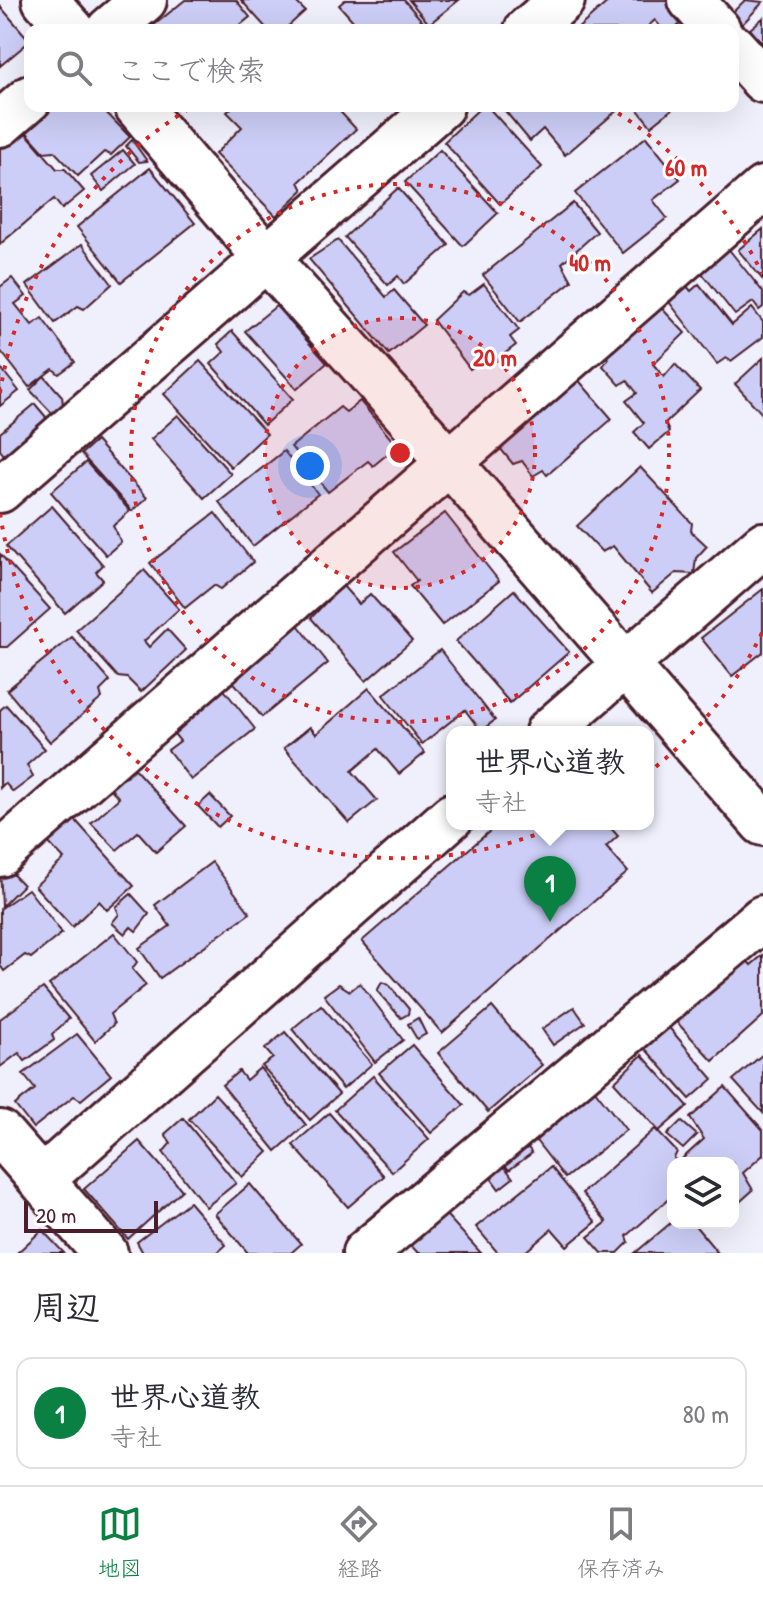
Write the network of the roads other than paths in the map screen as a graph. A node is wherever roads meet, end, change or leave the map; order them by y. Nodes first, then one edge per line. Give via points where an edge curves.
1 (45, 0) edge
2 (144, 0) edge
3 (562, 0) edge
4 (691, 0) edge
5 (67, 24) edge
6 (116, 24) edge
7 (534, 24) edge
8 (713, 24) edge
9 (739, 54) edge
10 (763, 80) edge
11 (24, 103) edge
12 (142, 112) edge
13 (434, 112) edge
14 (0, 124) edge
15 (763, 189) edge
16 (267, 259) junction
17 (450, 463) junction
18 (0, 490) edge
19 (763, 545) edge
20 (625, 664) junction
21 (555, 726) edge
22 (446, 821) edge
23 (763, 823) edge
24 (0, 854) edge
25 (763, 918) edge
26 (0, 1133) edge
27 (42, 1179) junction
28 (105, 1253) edge
29 (365, 1253) edge

1 - 5 street
2 - 6 street
3 - 7 street
4 - 8 street
9 - 10 street
11 - 14 street
12 - 16 street
13 - 16 street
15 - 17 street
16 - 17 street
16 - 18 street
17 - 20 street
17 - 24 street
19 - 20 street
20 - 21 street
20 - 23 street
22 - 27 street
25 - 29 street
26 - 27 street
27 - 28 street

